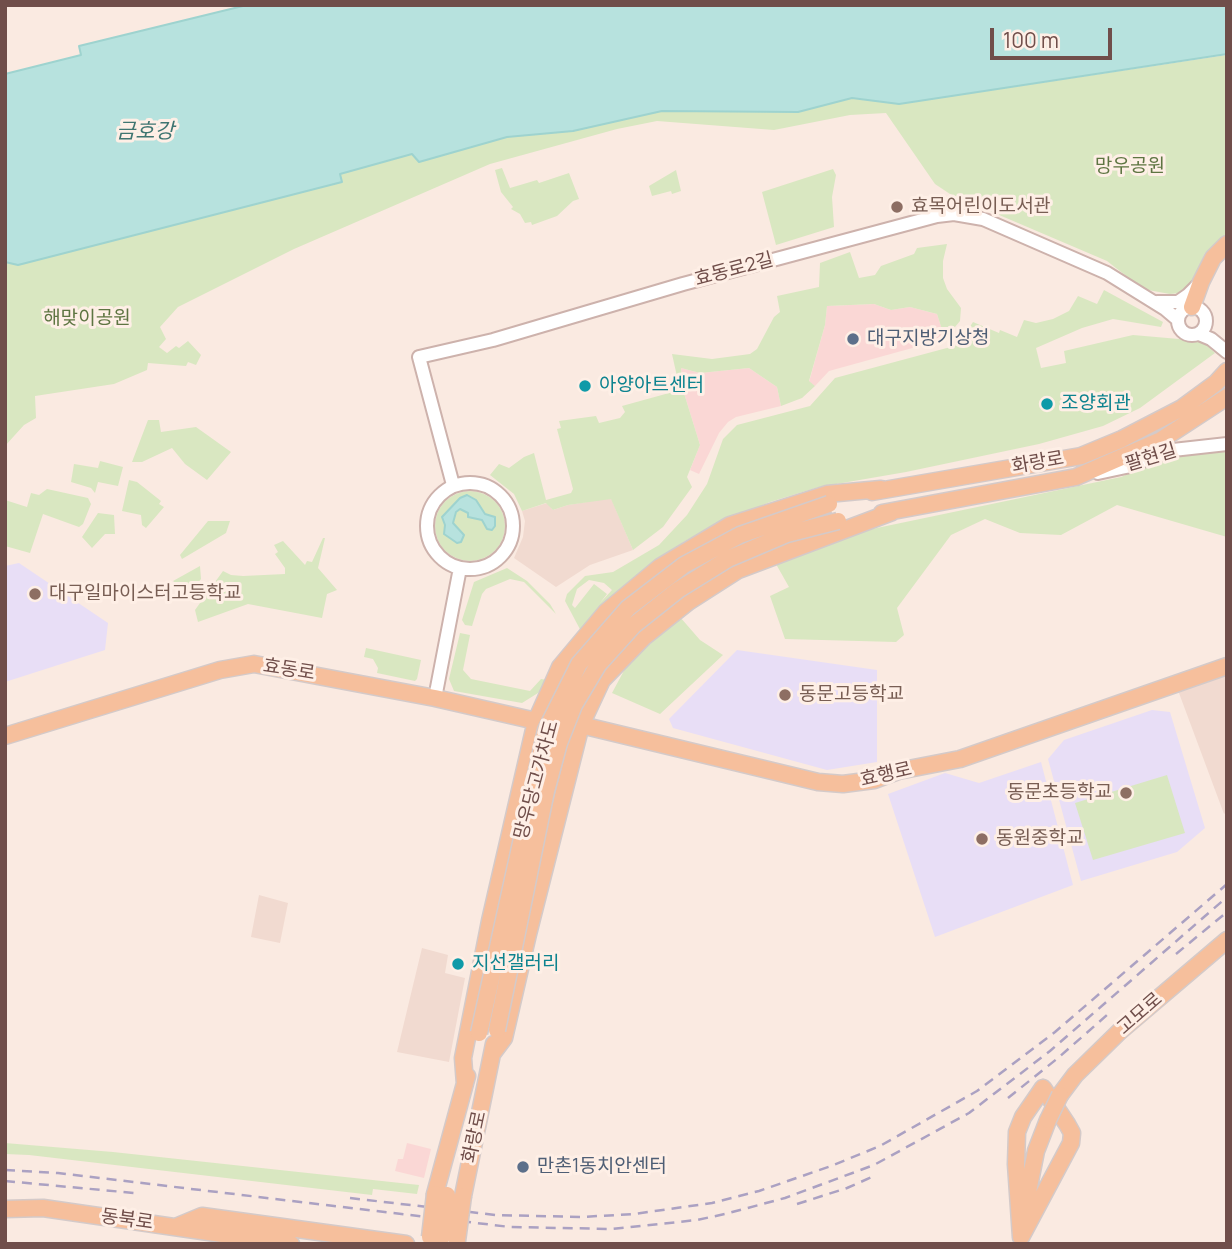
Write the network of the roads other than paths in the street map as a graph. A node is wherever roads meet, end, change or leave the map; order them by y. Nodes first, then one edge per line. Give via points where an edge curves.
1 (1227, 244) edge
2 (1200, 285) junction
3 (1160, 305) junction
4 (1196, 321) junction
5 (1227, 352) edge
6 (1221, 377) edge
7 (1226, 397) edge
8 (1227, 444) edge
9 (1076, 477) junction
10 (453, 485) junction
11 (881, 489) junction
12 (829, 505) joint
13 (892, 512) junction
14 (838, 521) joint
15 (460, 568) junction
16 (1227, 666) edge
17 (435, 698) junction
18 (536, 721) junction
19 (581, 725) junction
20 (5, 736) edge
21 (1227, 940) edge
22 (497, 1030) joint
23 (479, 1033) joint
24 (492, 1054) junction
25 (465, 1084) junction
26 (448, 1195) junction
27 (5, 1209) edge
28 (176, 1227) junction
29 (443, 1241) edge
30 (1021, 1241) edge
31 (211, 1244) edge
32 (291, 1244) edge
33 (406, 1244) edge

1 - 2 main road via 1213,258
2 - 3 street via 1178,302
2 - 4 main road
3 - 4 street
3 - 10 street, 효동로2길 via 1107,273 983,219 954,214 926,219 493,341 419,357
4 - 5 street
6 - 11 main road, 화랑로 via 1172,414 1081,456
7 - 9 main road, 화랑로 via 1161,440
8 - 9 street, 팔현길 via 1173,450 1126,467
9 - 13 main road, 화랑로
10 - 15 street via 432,505 427,526 438,555
10 - 15 street via 467,482 491,487 513,516 511,540 501,556 485,566
11 - 12 main road, 화랑로
11 - 18 main road via 827,494 730,525 660,567 606,612 560,667
12 - 23 main road, 망우당고가차도, bridge via 740,535 684,565 628,608 579,664 546,730
13 - 14 main road, 화랑로
13 - 19 main road via 738,570 688,601 602,680
14 - 22 main road, 망우당고가차도, bridge via 787,534 728,559 634,625 598,665 574,705 559,743
15 - 17 street
16 - 19 main road, 효행로 via 960,759 843,784 783,775
17 - 18 main road, 효동로
17 - 20 main road, 효동로 via 254,664 220,670
18 - 19 main road, 효행로
18 - 25 main road via 482,955 463,1058
19 - 24 main road via 505,1038
21 - 30 main road, 고모로, bridge via 1119,1031 1060,1095 1036,1152
22 - 24 main road, 화랑로
23 - 25 main road, 화랑로
24 - 26 main road, 화랑로
25 - 26 main road, 화랑로 via 443,1160
26 - 29 main road, 화랑로, bridge
26 - 29 main road, 화랑로, bridge
27 - 28 main road, 동북로 via 43,1208
28 - 31 main road
28 - 32 main road, 동북로
28 - 33 main road via 202,1216
30 - 30 main road via 1071,1143 1072,1133 1043,1088 1017,1132

